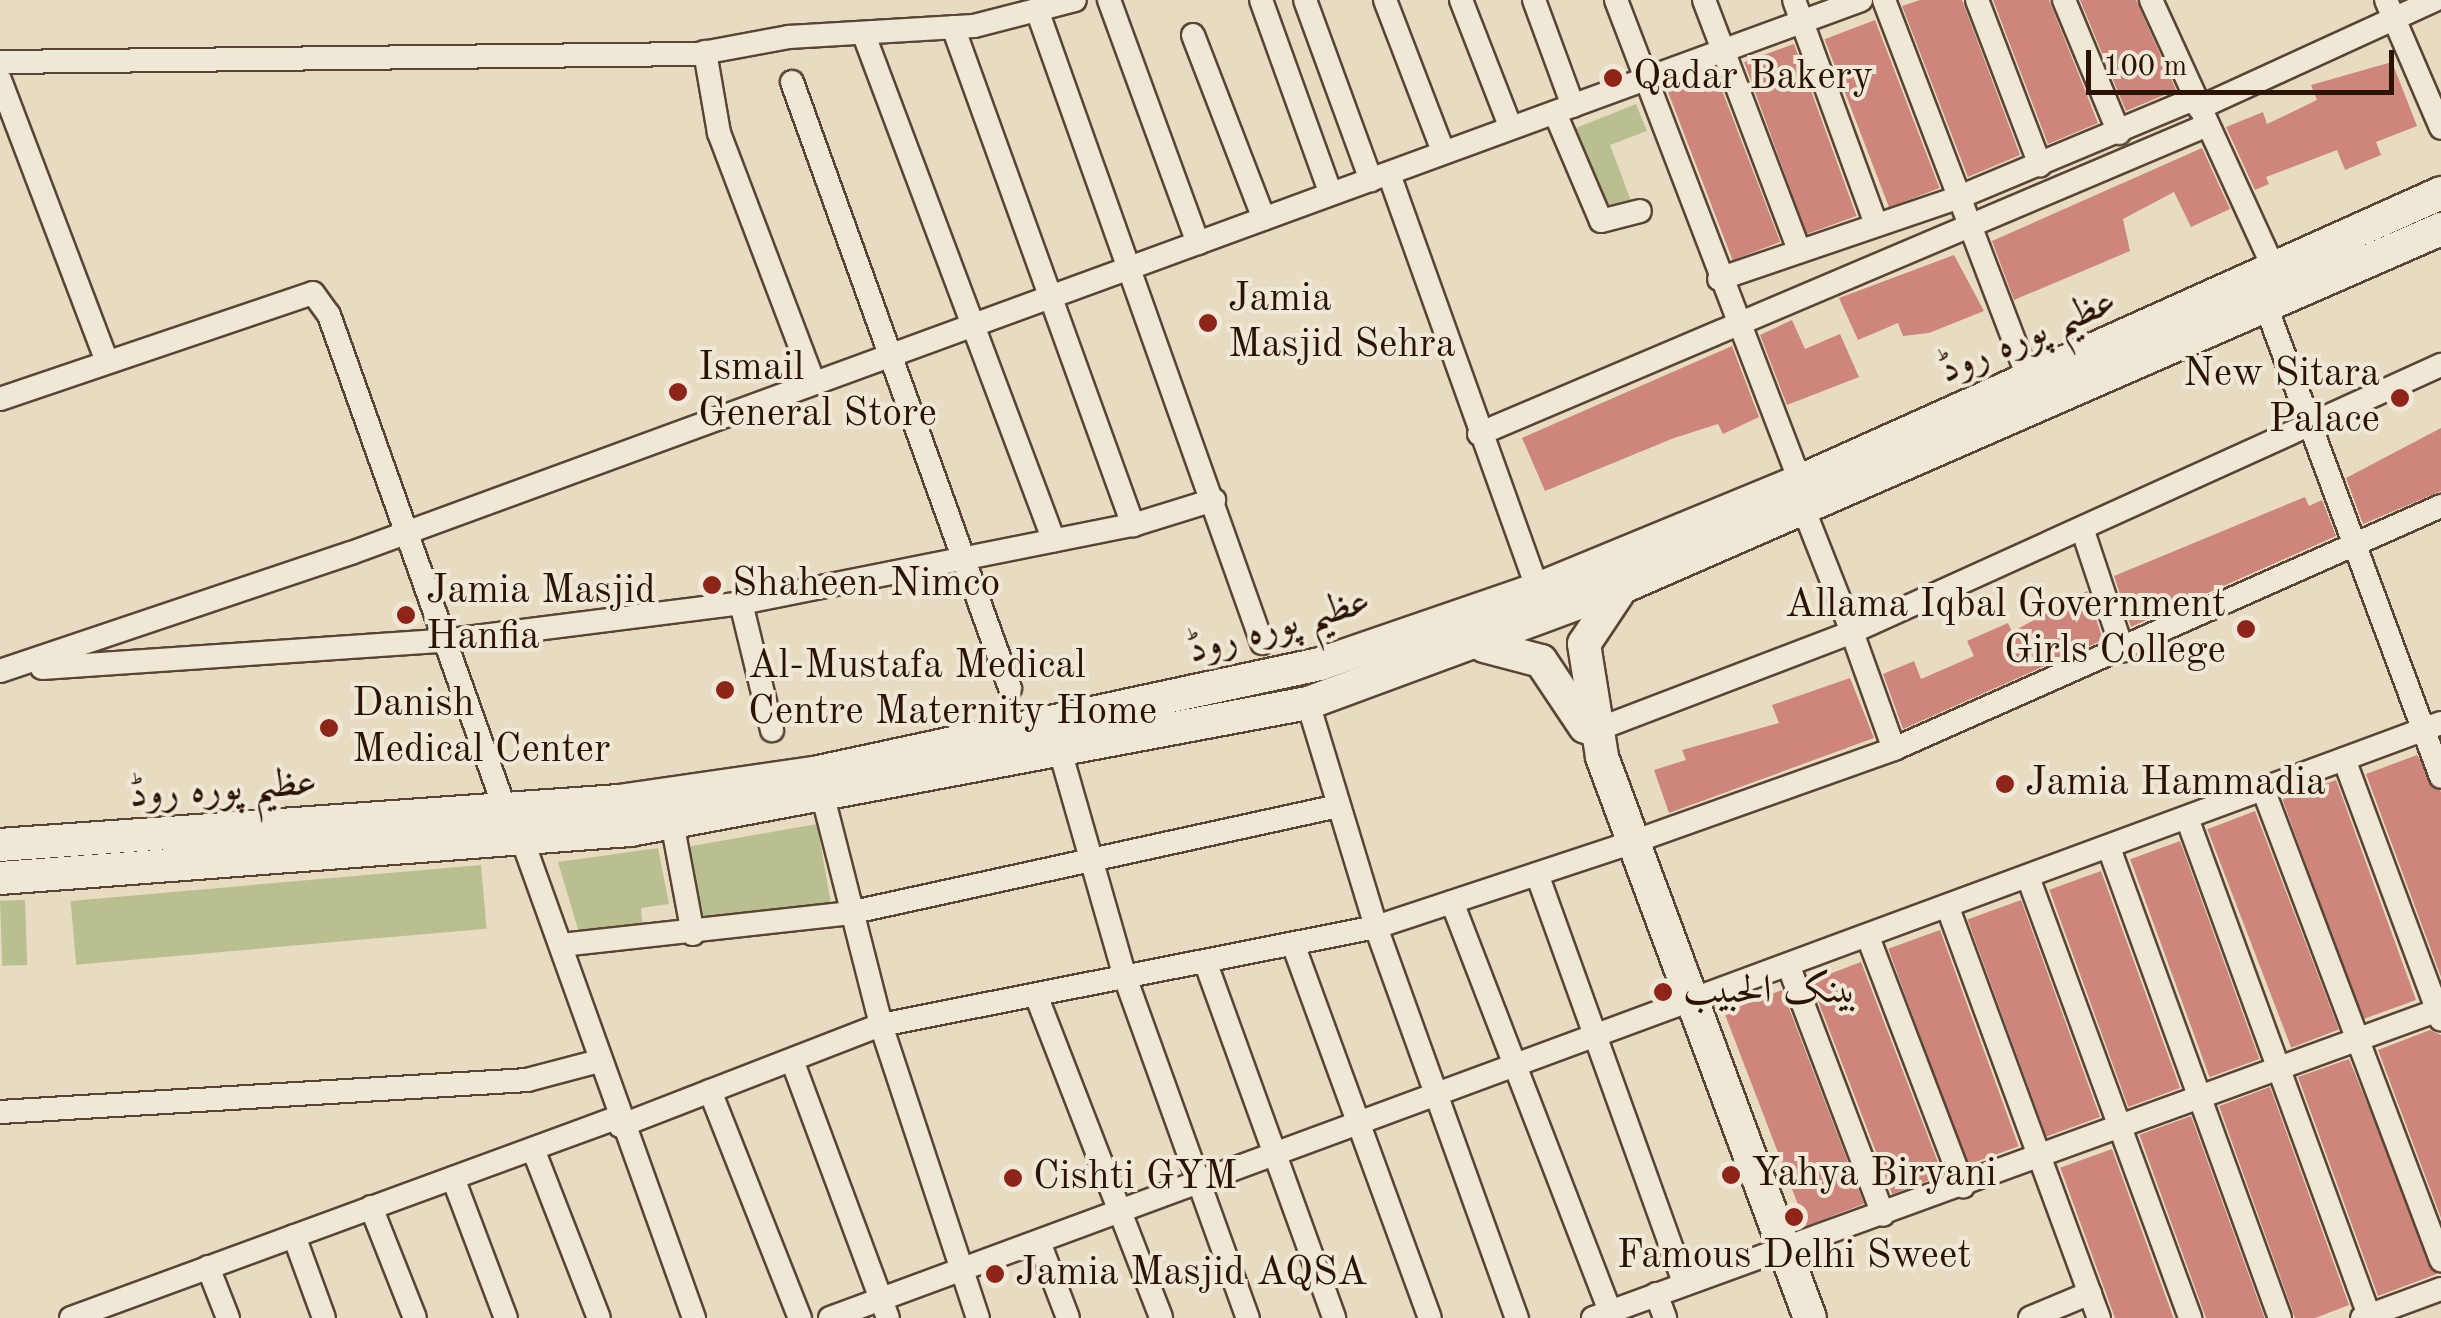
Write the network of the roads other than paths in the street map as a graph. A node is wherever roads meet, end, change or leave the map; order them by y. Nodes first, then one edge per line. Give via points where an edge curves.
1 (1075, 0) edge
2 (1109, 0) edge
3 (1260, 0) edge
4 (1305, 0) edge
5 (1385, 0) edge
6 (1461, 0) edge
7 (1534, 0) edge
8 (1616, 0) edge
9 (1704, 0) edge
10 (1861, 0) edge
11 (1884, 0) edge
12 (1977, 0) edge
13 (2064, 0) edge
14 (2151, 0) edge
15 (2435, 0) edge
16 (1037, 10) junction
17 (1798, 11) edge
18 (2390, 11) edge
19 (953, 28) junction
20 (864, 35) junction
21 (1193, 35) dead end
22 (1723, 50) junction
23 (706, 52) junction
24 (0, 62) edge
25 (1647, 78) junction
26 (0, 80) edge
27 (792, 82) dead end
28 (1564, 109) junction
29 (2199, 111) junction
30 (1511, 128) junction
31 (2441, 128) edge
32 (2119, 132) junction
33 (1443, 152) junction
34 (2040, 165) junction
35 (1380, 177) junction
36 (2441, 193) edge
37 (1331, 194) junction
38 (1956, 198) junction
39 (1640, 211) dead end
40 (1264, 219) junction
41 (1876, 224) junction
42 (2441, 229) edge
43 (1966, 231) junction
44 (1198, 243) junction
45 (1799, 250) junction
46 (1129, 268) junction
47 (2276, 273) junction
48 (1719, 279) junction
49 (1052, 295) junction
50 (2268, 309) junction
51 (974, 325) junction
52 (1735, 328) junction
53 (891, 355) junction
54 (106, 359) junction
55 (2441, 365) edge
56 (2030, 382) junction
57 (814, 384) junction
58 (0, 398) edge
59 (2312, 425) junction
60 (1479, 434) junction
61 (1816, 490) junction
62 (1214, 500) junction
63 (2441, 506) edge
64 (1133, 526) junction
65 (2083, 531) junction
66 (403, 534) junction
67 (1054, 541) junction
68 (2360, 547) junction
69 (962, 558) junction
70 (1625, 586) junction
71 (1538, 590) junction
72 (741, 602) junction
73 (1852, 632) junction
74 (442, 641) junction
75 (1262, 642) dead end
76 (1472, 646) junction
77 (2124, 652) junction
78 (9, 670) edge
79 (1010, 688) dead end
80 (1308, 704) junction
81 (2432, 726) edge
82 (772, 730) dead end
83 (1596, 740) junction
84 (1894, 748) junction
85 (1061, 754) junction
86 (2344, 760) junction
87 (2441, 777) edge
88 (2264, 789) junction
89 (823, 796) junction
90 (1338, 806) junction
91 (2187, 818) junction
92 (672, 822) junction
93 (514, 825) junction
94 (1633, 842) junction
95 (0, 846) edge
96 (254, 847) junction
97 (2109, 848) junction
98 (1091, 867) junction
99 (1536, 874) junction
100 (2028, 877) junction
101 (0, 878) edge
102 (1452, 902) junction
103 (1948, 908) junction
104 (849, 912) junction
105 (1376, 927) junction
106 (693, 934) junction
107 (1868, 938) junction
108 (1292, 944) junction
109 (560, 945) junction
110 (1205, 961) junction
111 (1789, 967) junction
112 (1125, 977) junction
113 (1036, 995) junction
114 (1693, 1003) junction
115 (2440, 1013) edge
116 (881, 1026) junction
117 (1597, 1038) junction
118 (2356, 1041) junction
119 (792, 1060) junction
120 (599, 1061) junction
121 (1516, 1068) junction
122 (2278, 1070) junction
123 (710, 1091) junction
124 (1435, 1097) junction
125 (2200, 1098) junction
126 (0, 1112) edge
127 (618, 1122) junction
128 (1359, 1125) junction
129 (2122, 1127) junction
130 (533, 1149) junction
131 (1275, 1156) junction
132 (2041, 1157) junction
133 (453, 1178) junction
134 (1200, 1183) junction
135 (1963, 1186) junction
136 (372, 1207) junction
137 (1120, 1214) junction
138 (1883, 1216) junction
139 (294, 1236) junction
140 (1039, 1242) junction
141 (1786, 1251) junction
142 (2441, 1260) edge
143 (208, 1267) junction
144 (962, 1270) junction
145 (1684, 1284) junction
146 (2441, 1289) edge
147 (2090, 1292) junction
148 (1656, 1294) junction
149 (879, 1295) junction
150 (132, 1307) edge
151 (1601, 1314) edge
152 (2367, 1317) edge
153 (71, 1318) edge
154 (228, 1318) edge
155 (324, 1318) edge
156 (415, 1318) edge
157 (506, 1318) edge
158 (599, 1318) edge
159 (694, 1318) edge
160 (800, 1318) edge
161 (830, 1318) edge
162 (888, 1318) edge
163 (978, 1318) edge
164 (1068, 1318) edge
165 (1160, 1318) edge
166 (1248, 1318) edge
167 (1334, 1318) edge
168 (1430, 1318) edge
169 (1516, 1318) edge
170 (1665, 1318) edge
171 (1810, 1318) edge
172 (2030, 1318) edge
173 (2099, 1318) edge
174 (2190, 1318) edge
175 (2280, 1318) edge

1 - 16 street
2 - 44 street
3 - 37 street
4 - 35 street
5 - 33 street
6 - 30 street
7 - 28 street
8 - 25 street
9 - 22 street
10 - 17 street
11 - 38 street
12 - 34 street
13 - 32 street
14 - 29 street
15 - 18 street
16 - 19 street
16 - 46 street
17 - 22 street
17 - 41 street
18 - 29 street
18 - 31 street
19 - 20 street
19 - 49 street
20 - 23 street
20 - 51 street
21 - 40 street
22 - 25 street
22 - 45 street
23 - 24 street
23 - 57 street via 719,133
25 - 28 street
25 - 48 street
26 - 54 street
27 - 53 street
28 - 30 street
28 - 39 street via 1601,221
29 - 32 street
29 - 43 street
29 - 47 street
30 - 33 street
32 - 34 street
33 - 35 street
34 - 38 street
35 - 37 street
35 - 60 street
36 - 47 main road, عظیم پورہ روڈ
37 - 40 street
38 - 41 street
38 - 43 street
40 - 44 street
41 - 45 street
42 - 50 main road, عظیم پورہ روڈ
43 - 52 street
43 - 56 street
44 - 46 street
45 - 48 street
46 - 49 street
46 - 62 street
47 - 56 main road, عظیم پورہ روڈ
48 - 52 street
49 - 51 street
49 - 64 street
50 - 59 street
50 - 61 main road, عظیم پورہ روڈ
51 - 53 street
51 - 67 street
52 - 60 street
52 - 61 street
53 - 57 street
53 - 69 street
54 - 58 street
54 - 66 street via 313,294
55 - 59 street
56 - 61 main road, عظیم پورہ روڈ
57 - 66 street
59 - 65 street
59 - 68 street
60 - 71 street
61 - 70 main road, عظیم پورہ روڈ
61 - 71 main road, عظیم پورہ روڈ
61 - 73 street
62 - 64 street
62 - 75 street
63 - 68 street
64 - 67 street
65 - 73 street
65 - 77 street
66 - 74 street
66 - 78 street
67 - 69 street
68 - 77 street
68 - 81 street
69 - 72 street
69 - 79 street
70 - 76 main road, عظیم پورہ روڈ
70 - 83 main road via 1584,644
71 - 93 main road, عظیم پورہ روڈ via 1198,696
72 - 74 street
72 - 82 street
73 - 83 street
73 - 84 street
74 - 78 street
74 - 93 street
76 - 80 main road, عظیم پورہ روڈ
76 - 83 main road via 1524,650 1541,660
77 - 84 street
80 - 85 main road, عظیم پورہ روڈ
80 - 90 street
81 - 86 street
81 - 87 street
83 - 94 main road
84 - 94 street
85 - 89 main road, عظیم پورہ روڈ
85 - 98 street
86 - 88 street
86 - 115 street
88 - 91 street
88 - 118 street
89 - 92 main road, عظیم پورہ روڈ
89 - 104 street
90 - 98 street
90 - 105 street
91 - 97 street
91 - 122 street
92 - 93 main road, عظیم پورہ روڈ
92 - 106 street
93 - 96 main road, عظیم پورہ روڈ
93 - 109 street
94 - 99 street
94 - 114 main road
95 - 96 main road, عظیم پورہ روڈ
96 - 101 main road, عظیم پورہ روڈ
97 - 100 street
97 - 125 street
98 - 104 street
98 - 112 street
99 - 102 street
99 - 117 street
100 - 103 street
100 - 129 street
102 - 105 street
102 - 121 street
103 - 107 street
103 - 132 street
104 - 106 street
104 - 116 street
105 - 108 street
105 - 124 street
106 - 109 street
107 - 111 street
107 - 135 street
108 - 110 street
108 - 128 street
109 - 120 street
110 - 112 street
110 - 131 street
111 - 114 street
111 - 138 street
112 - 113 street
112 - 134 street
113 - 116 street
113 - 137 street
114 - 117 street
114 - 141 main road
115 - 118 street
116 - 119 street
116 - 144 street
117 - 121 street
117 - 145 street
118 - 122 street
118 - 142 street
119 - 123 street
119 - 149 street
120 - 126 street via 489,1083
120 - 127 street
121 - 124 street
121 - 151 street
122 - 125 street
122 - 152 street
123 - 127 street
123 - 160 street
124 - 128 street
124 - 169 street
125 - 129 street
125 - 175 street
127 - 130 street
127 - 159 street
128 - 131 street
128 - 168 street
129 - 132 street
129 - 174 street
130 - 133 street
130 - 158 street
131 - 134 street
131 - 167 street
132 - 135 street
132 - 147 street
133 - 136 street
133 - 157 street
134 - 137 street
134 - 166 street
135 - 138 street
136 - 139 street
136 - 156 street
137 - 140 street
137 - 165 street
138 - 141 street
139 - 143 street
139 - 155 street
140 - 144 street
140 - 164 street
141 - 145 street
141 - 171 main road
143 - 150 street
143 - 154 street
144 - 149 street
144 - 163 street
145 - 148 street
146 - 152 street
147 - 172 street
147 - 173 street
148 - 151 street
148 - 170 street
149 - 161 street
149 - 162 street
150 - 153 street

